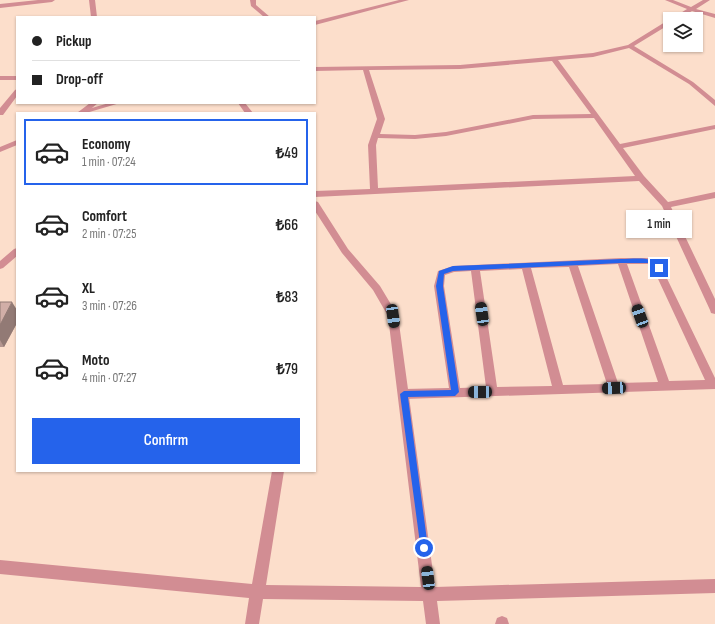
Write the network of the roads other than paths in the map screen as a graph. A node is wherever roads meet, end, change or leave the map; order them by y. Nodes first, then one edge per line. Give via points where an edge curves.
1 (52, 0) edge
2 (92, 0) edge
3 (253, 0) edge
4 (406, 0) edge
5 (668, 0) edge
6 (707, 0) edge
7 (0, 6) edge
8 (692, 9) junction
9 (687, 12) edge
10 (94, 16) edge
11 (266, 16) edge
12 (715, 16) edge
13 (316, 23) edge
14 (663, 25) edge
15 (630, 46) junction
16 (554, 58) junction
17 (316, 69) edge
18 (366, 70) junction
19 (0, 78) edge
20 (16, 78) edge
21 (16, 92) edge
22 (714, 102) edge
23 (94, 104) edge
24 (114, 104) edge
25 (83, 112) edge
26 (86, 112) edge
27 (0, 113) edge
28 (596, 116) junction
29 (715, 127) edge
30 (375, 136) junction
31 (16, 142) edge
32 (619, 146) junction
33 (0, 150) edge
34 (642, 178) junction
35 (374, 192) junction
36 (316, 194) edge
37 (715, 195) edge
38 (666, 205) junction
39 (316, 206) edge
40 (16, 252) edge
41 (621, 261) junction
42 (572, 263) junction
43 (0, 266) edge
44 (526, 266) junction
45 (475, 268) junction
46 (715, 310) edge
47 (714, 384) edge
48 (665, 386) junction
49 (614, 388) junction
50 (559, 390) junction
51 (455, 392) junction
52 (492, 392) junction
53 (404, 394) junction
54 (278, 472) edge
55 (0, 567) edge
56 (715, 586) edge
57 (258, 592) junction
58 (430, 594) junction
59 (252, 624) edge
60 (433, 624) edge

1 - 7 street
2 - 10 street
3 - 11 street via 253,5
4 - 13 street
5 - 8 street
6 - 8 street
8 - 9 street
8 - 12 street
14 - 15 street
15 - 16 street via 594,55
15 - 22 street via 691,83
16 - 18 street via 460,67
16 - 28 street
17 - 18 street
18 - 30 street via 381,119
19 - 20 street
21 - 27 street
23 - 25 street
24 - 26 street
28 - 30 street via 532,117 446,134 415,137
28 - 32 street
29 - 32 street
30 - 35 street via 372,145
31 - 33 street
32 - 34 street
34 - 35 street
34 - 38 street
35 - 36 street
37 - 38 street
38 - 46 street
39 - 53 street via 344,251 377,288 393,316
40 - 43 street
41 - 42 street
41 - 47 street via 651,261 656,264
41 - 48 street
42 - 44 street
42 - 49 street
44 - 45 street
44 - 50 street
45 - 51 street via 453,269 441,273 440,279
45 - 52 street
47 - 48 street
48 - 49 street
49 - 50 street
50 - 52 street
51 - 52 street
51 - 53 street
53 - 58 street
54 - 57 street
55 - 57 street
56 - 58 street
57 - 58 street
57 - 59 street
58 - 60 street

